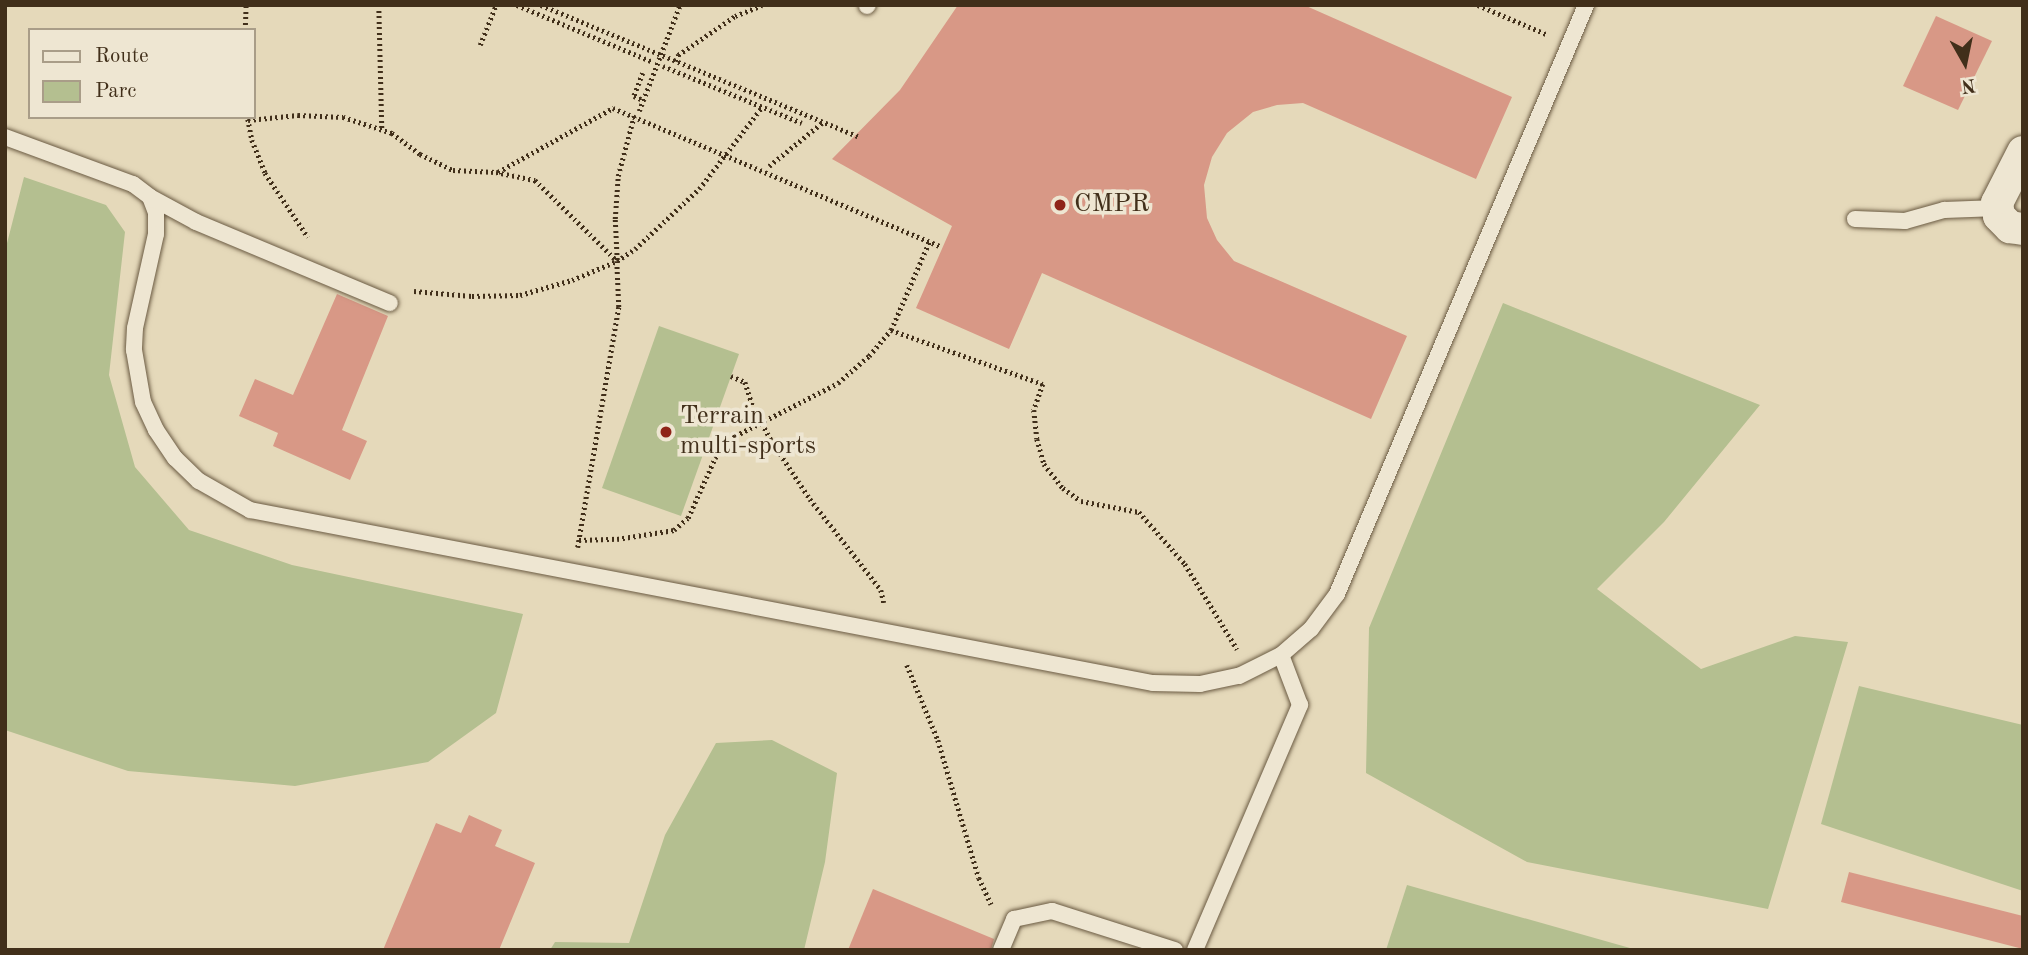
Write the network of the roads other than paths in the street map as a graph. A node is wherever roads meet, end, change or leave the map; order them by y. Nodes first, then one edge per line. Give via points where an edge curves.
1 (1586, 5) edge
2 (5, 137) edge
3 (2023, 152) edge
4 (150, 197) junction
5 (1998, 208) junction
6 (1855, 219) dead end
7 (2023, 229) edge
8 (390, 303) dead end
9 (1281, 655) junction
10 (1001, 950) edge
11 (1174, 950) edge
12 (1195, 950) edge

1 - 9 lane via 1337,594 1311,629
2 - 4 lane via 133,184
3 - 5 street
4 - 8 lane via 196,222
4 - 9 lane via 156,234 135,328 143,402 175,458 199,481 250,510 1153,683 1200,684
5 - 6 lane via 1944,210 1905,221
5 - 7 street via 2010,227
9 - 12 lane via 1300,705
10 - 11 lane via 1014,919 1052,911

